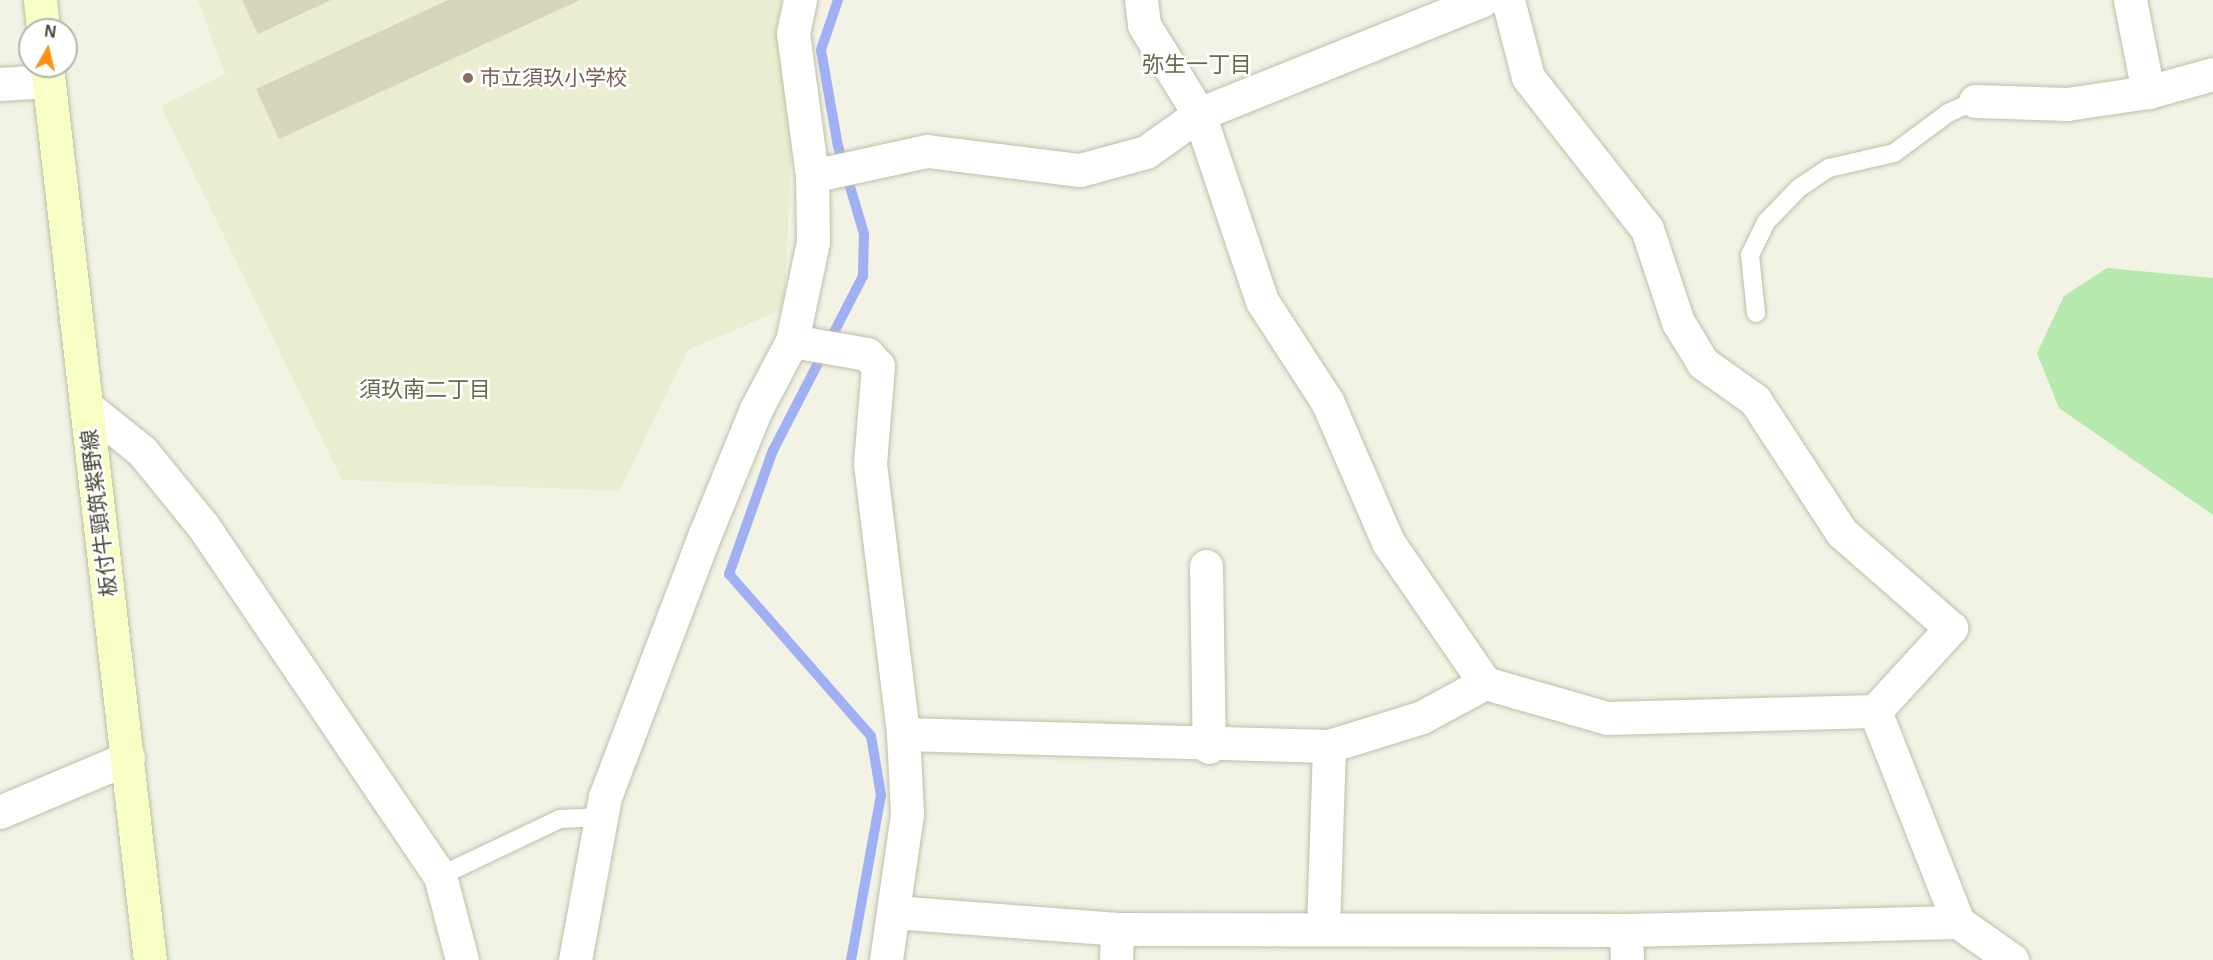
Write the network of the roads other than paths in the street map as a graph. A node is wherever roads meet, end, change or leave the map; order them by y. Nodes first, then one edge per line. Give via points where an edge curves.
1 (40, 0) edge
2 (800, 0) edge
3 (1141, 0) edge
4 (1482, 0) edge
5 (1508, 0) edge
6 (2130, 0) edge
7 (42, 18) edge
8 (2213, 74) edge
9 (28, 78) edge
10 (47, 78) edge
11 (0, 84) edge
12 (2148, 92) junction
13 (1975, 101) joint
14 (1199, 114) junction
15 (812, 176) junction
16 (1756, 313) dead end
17 (805, 342) junction
18 (86, 406) junction
19 (1206, 566) dead end
20 (1485, 683) junction
21 (1875, 711) junction
22 (903, 734) junction
23 (1329, 746) junction
24 (1209, 747) junction
25 (128, 758) junction
26 (0, 812) edge
27 (600, 817) junction
28 (440, 876) junction
29 (893, 912) junction
30 (1958, 922) junction
31 (1323, 928) junction
32 (1117, 944) edge
33 (1626, 945) edge
34 (150, 960) edge
35 (462, 960) edge
36 (575, 960) edge
37 (886, 960) edge
38 (2012, 960) edge

1 - 7 main road
2 - 15 street via 793,33
3 - 14 street via 1144,25
4 - 14 street
5 - 21 street via 1528,77 1647,229 1678,322 1703,363 1755,400 1842,533 1951,628
6 - 12 street
8 - 12 street
9 - 11 street
10 - 18 main road, 板付牛頸筑紫野線
12 - 13 street via 2067,104
13 - 16 lane via 1948,113 1894,153 1829,168 1799,188 1766,222 1750,255
14 - 15 street via 1146,152 1080,170 927,151
14 - 20 street via 1262,301 1327,401 1388,542
15 - 17 street via 813,242
17 - 22 street via 867,354 878,366 870,464
17 - 27 street via 756,409 700,545
18 - 25 main road, 板付牛頸筑紫野線
18 - 28 street via 142,451 203,526
19 - 24 street
20 - 21 street via 1607,718
20 - 23 street via 1422,717
21 - 30 street
22 - 24 street
22 - 29 street via 907,814
23 - 24 street
23 - 31 street
25 - 26 street
25 - 34 main road, 板付牛頸筑紫野線
27 - 28 lane via 560,819
27 - 36 street
28 - 35 street
29 - 32 street
29 - 37 street
30 - 33 street
30 - 38 street
31 - 32 street
31 - 33 street

